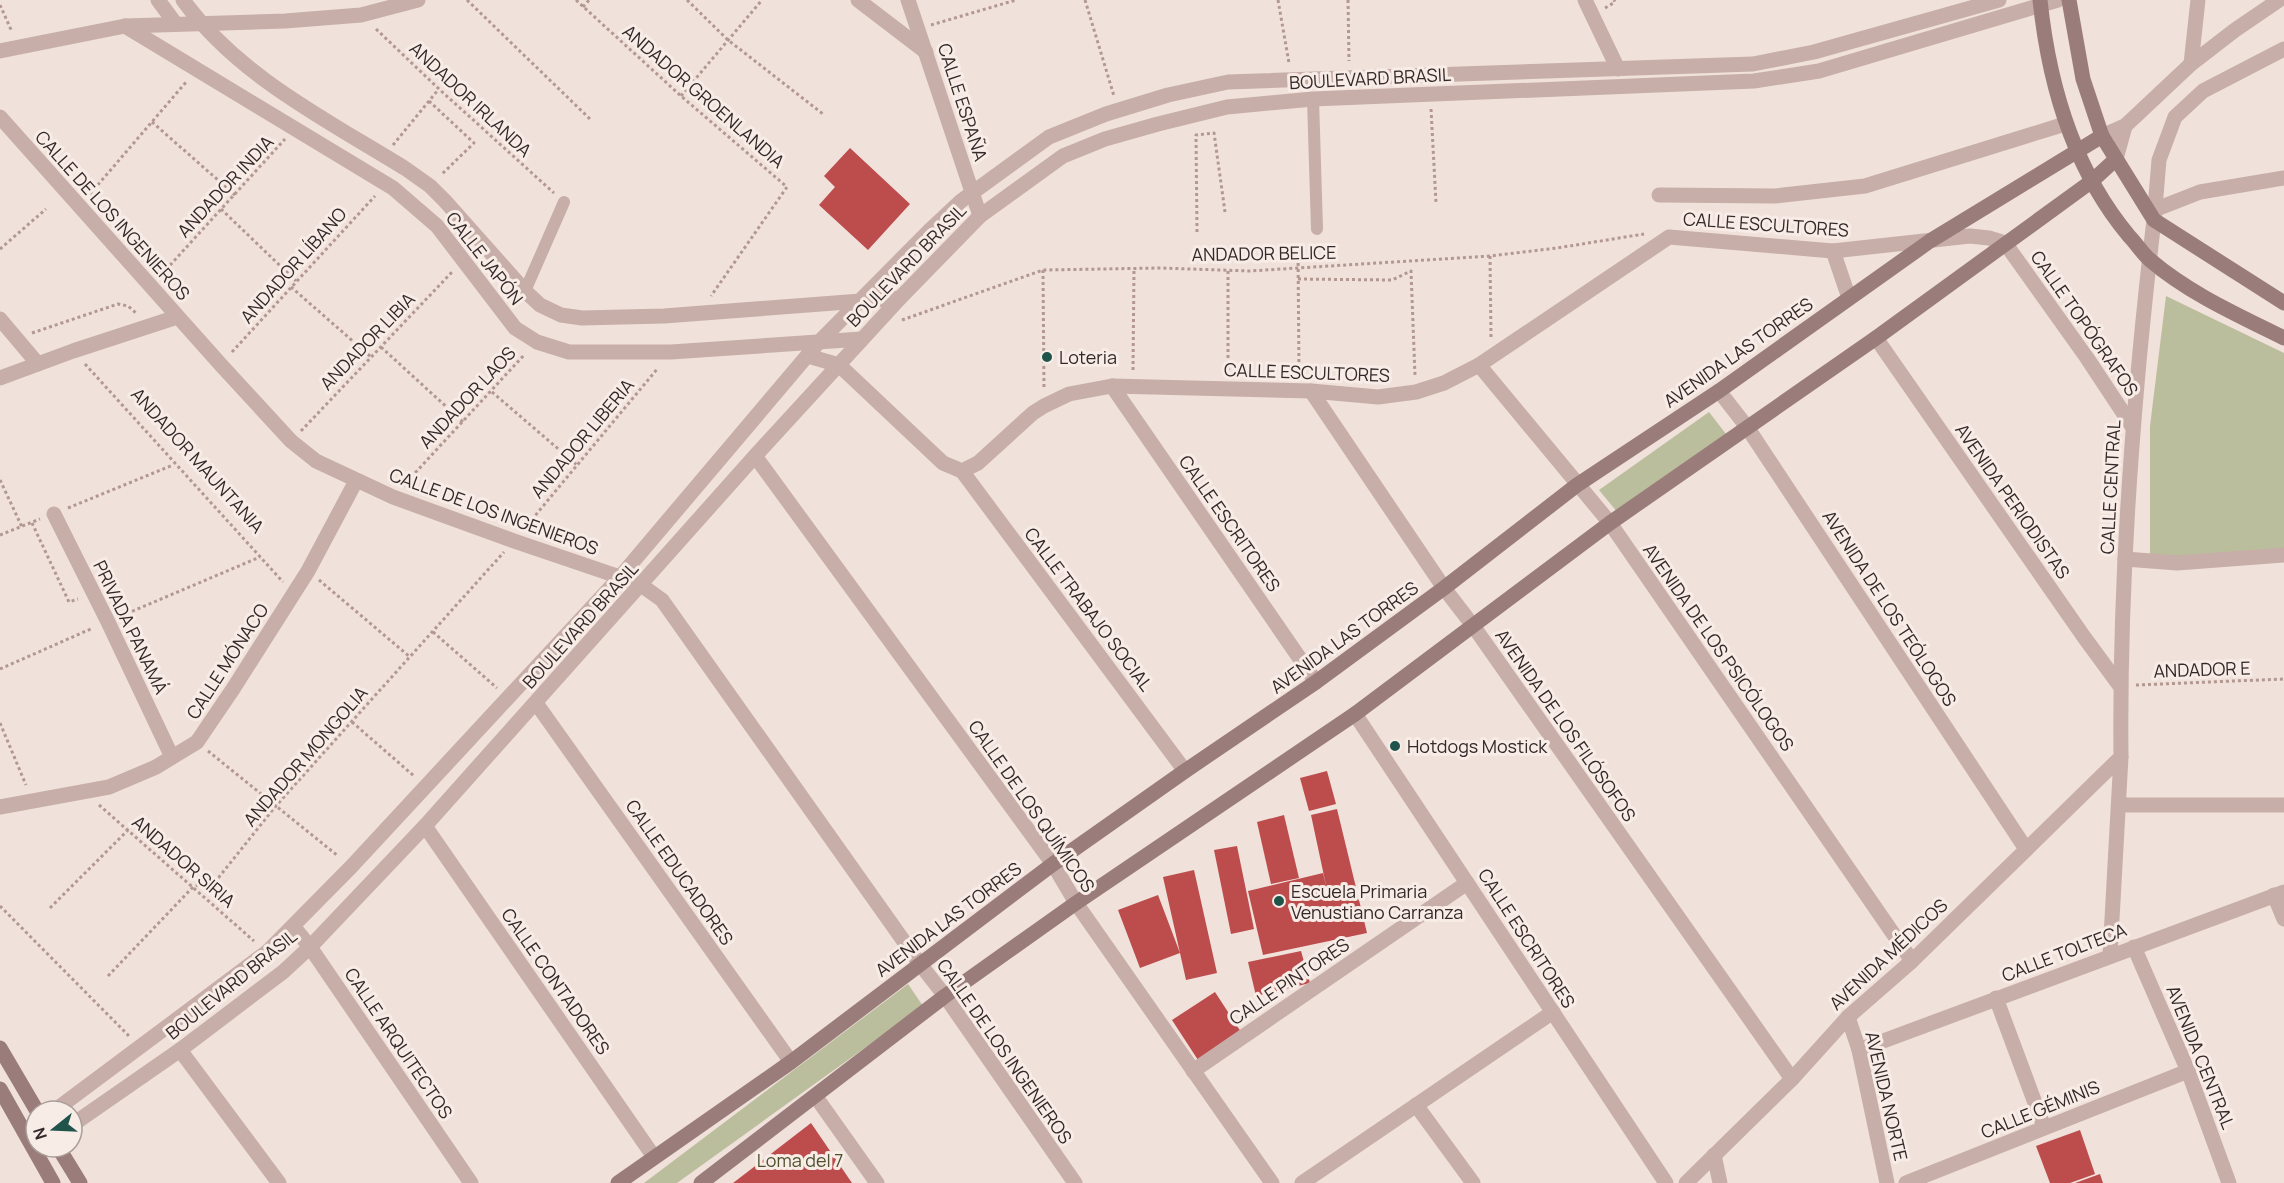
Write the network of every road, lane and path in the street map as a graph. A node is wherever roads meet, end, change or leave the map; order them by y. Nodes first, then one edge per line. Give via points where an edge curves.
1 (158, 0) edge
2 (183, 0) edge
3 (418, 0) edge
4 (467, 0) edge
5 (576, 0) edge
6 (589, 0) edge
7 (687, 0) edge
8 (762, 0) edge
9 (858, 0) edge
10 (908, 0) edge
11 (1016, 0) edge
12 (1085, 0) edge
13 (1278, 0) edge
14 (1348, 0) edge
15 (1585, 0) edge
16 (1999, 0) edge
17 (2058, 0) edge
18 (2069, 0) edge
19 (2199, 0) edge
20 (2279, 0) edge
21 (2040, 2) edge
22 (0, 4) edge
23 (583, 7) junction
24 (361, 15) junction
25 (175, 23) junction
26 (201, 24) junction
27 (125, 26) junction
28 (918, 29) junction
29 (728, 40) junction
30 (19, 47) junction
31 (2284, 49) edge
32 (0, 51) edge
33 (926, 52) junction
34 (2191, 64) junction
35 (1618, 69) junction
36 (197, 70) junction
37 (1349, 78) junction
38 (1292, 80) junction
39 (439, 89) junction
40 (1430, 95) junction
41 (681, 96) junction
42 (1313, 99) junction
43 (429, 101) junction
44 (1119, 110) junction
45 (823, 114) dead end
46 (0, 117) edge
47 (590, 119) dead end
48 (152, 122) junction
49 (2065, 124) junction
50 (2125, 126) junction
51 (295, 129) junction
52 (2102, 136) junction
53 (2078, 152) junction
54 (384, 155) junction
55 (2116, 159) junction
56 (2284, 178) edge
57 (2092, 181) junction
58 (386, 184) junction
59 (430, 186) junction
60 (972, 192) junction
61 (235, 195) junction
62 (1659, 195) dead end
63 (564, 202) joint
64 (1436, 203) dead end
65 (79, 207) junction
66 (46, 209) dead end
67 (221, 209) junction
68 (1225, 212) dead end
69 (2154, 215) junction
70 (980, 216) junction
71 (1317, 229) dead end
72 (1197, 232) dead end
73 (1669, 237) junction
74 (1930, 242) junction
75 (2005, 243) junction
76 (0, 249) edge
77 (1299, 251) dead end
78 (1833, 251) junction
79 (1490, 256) junction
80 (2149, 259) junction
81 (463, 261) junction
82 (1134, 268) junction
83 (1298, 268) junction
84 (1043, 270) junction
85 (1228, 270) junction
86 (1298, 279) junction
87 (296, 281) junction
88 (150, 287) junction
89 (291, 287) junction
90 (525, 291) junction
91 (900, 298) junction
92 (1849, 298) junction
93 (863, 300) junction
94 (2284, 303) edge
95 (699, 313) junction
96 (177, 317) junction
97 (0, 319) edge
98 (901, 321) dead end
99 (148, 326) junction
100 (1876, 338) junction
101 (2284, 338) edge
102 (16, 339) junction
103 (862, 339) junction
104 (537, 342) junction
105 (818, 344) junction
106 (381, 346) junction
107 (73, 351) junction
108 (671, 352) junction
109 (808, 356) junction
110 (371, 357) junction
111 (1485, 361) junction
112 (38, 364) junction
113 (220, 365) junction
114 (839, 365) junction
115 (0, 378) edge
116 (1112, 386) junction
117 (1133, 387) junction
118 (1228, 389) junction
119 (1305, 391) junction
120 (1719, 391) junction
121 (492, 392) junction
122 (1416, 392) junction
123 (1044, 406) junction
124 (463, 422) junction
125 (2132, 426) junction
126 (1747, 427) junction
127 (291, 441) junction
128 (755, 456) junction
129 (174, 464) junction
130 (577, 465) junction
131 (962, 471) junction
132 (0, 480) edge
133 (356, 481) junction
134 (1577, 485) junction
135 (393, 497) junction
136 (54, 514) junction
137 (32, 523) junction
138 (1610, 523) junction
139 (22, 527) junction
140 (0, 536) edge
141 (514, 541) junction
142 (2284, 555) edge
143 (260, 557) junction
144 (2126, 559) junction
145 (308, 571) junction
146 (620, 577) junction
147 (642, 585) junction
148 (1444, 588) junction
149 (93, 593) junction
150 (294, 594) junction
151 (108, 621) junction
152 (1474, 627) junction
153 (433, 632) junction
154 (410, 657) junction
155 (0, 669) edge
156 (2284, 679) edge
157 (1316, 682) junction
158 (2120, 686) junction
159 (508, 698) junction
160 (537, 703) junction
161 (1355, 714) junction
162 (352, 722) junction
163 (0, 723) edge
164 (197, 742) junction
165 (172, 757) junction
166 (2121, 757) junction
167 (1185, 771) junction
168 (426, 787) junction
169 (81, 792) junction
170 (33, 801) junction
171 (2120, 805) junction
172 (2284, 805) edge
173 (0, 807) edge
174 (275, 807) junction
175 (425, 826) junction
176 (128, 830) junction
177 (2026, 849) junction
178 (1053, 864) junction
179 (351, 867) junction
180 (1467, 883) junction
181 (193, 887) junction
182 (2279, 893) edge
183 (1076, 903) junction
184 (0, 906) edge
185 (50, 908) dead end
186 (2284, 919) edge
187 (293, 926) junction
188 (2134, 946) junction
189 (310, 947) junction
190 (267, 952) junction
191 (2110, 955) junction
192 (1912, 961) junction
193 (920, 964) junction
194 (108, 976) dead end
195 (945, 996) junction
196 (1996, 998) junction
197 (1553, 1012) junction
198 (1848, 1017) junction
199 (139, 1046) junction
200 (0, 1048) edge
201 (180, 1050) junction
202 (1859, 1050) junction
203 (791, 1062) junction
204 (1193, 1071) junction
205 (2188, 1071) junction
206 (1792, 1079) junction
207 (1, 1094) edge
208 (816, 1097) junction
209 (30, 1099) edge
210 (70, 1099) edge
211 (1416, 1106) junction
212 (84, 1117) edge
213 (24, 1120) edge
214 (2044, 1127) junction
215 (1714, 1155) junction
216 (654, 1157) junction
217 (41, 1159) edge
218 (65, 1159) edge
219 (53, 1183) edge
220 (80, 1183) edge
221 (279, 1183) edge
222 (471, 1183) edge
223 (618, 1183) edge
224 (701, 1183) edge
225 (877, 1183) edge
226 (1075, 1183) edge
227 (1272, 1183) edge
228 (1302, 1183) edge
229 (1473, 1183) edge
230 (1666, 1183) edge
231 (1686, 1183) edge
232 (1720, 1183) edge
233 (1887, 1183) edge
234 (1906, 1183) edge
235 (2229, 1183) edge

1 - 25 street
2 - 26 street, CALLE JAPÓN
3 - 24 street
4 - 47 path
5 - 23 path, ANDADOR GROENLANDIA
6 - 23 path
7 - 29 path
8 - 29 path
9 - 33 street
10 - 28 street, CALLE ESPAÑA
11 - 28 path
12 - 44 path
13 - 38 path
14 - 37 path
15 - 35 street
16 - 35 street, BOULEVARD BRASIL via 1815,52 1753,64
17 - 21 street, BOULEVARD BRASIL
18 - 52 main road via 2084,79
19 - 34 street
20 - 34 street
21 - 40 street, BOULEVARD BRASIL via 1819,71 1754,81
21 - 49 main road
22 - 30 path
23 - 41 path, ANDADOR GROENLANDIA
24 - 26 street
24 - 39 path, ANDADOR IRLANDA
25 - 26 street
25 - 27 street
26 - 54 street, CALLE JAPÓN via 253,72
27 - 30 street
27 - 36 street, CALLE JAPÓN
28 - 33 street, CALLE ESPAÑA
29 - 41 path
29 - 45 path
30 - 32 street
31 - 69 street, CALLE CENTRAL via 2203,91 2175,117 2159,160
33 - 60 street, CALLE ESPAÑA
34 - 50 street
35 - 37 street, BOULEVARD BRASIL
36 - 48 path
36 - 51 street, CALLE JAPÓN
37 - 38 street, BOULEVARD BRASIL
38 - 44 street, BOULEVARD BRASIL via 1228,82
39 - 43 path
39 - 63 path, ANDADOR IRLANDA
40 - 42 street, BOULEVARD BRASIL
40 - 64 path
41 - 95 path, ANDADOR GROENLANDIA via 788,188
42 - 70 street, BOULEVARD BRASIL via 1227,107 1105,139 1063,156
42 - 71 street
43 - 54 path
43 - 59 path via 474,143
44 - 60 street, BOULEVARD BRASIL via 1049,137
46 - 65 street, CALLE DE LOS INGENIEROS
48 - 61 path
48 - 65 path
49 - 53 main road
49 - 62 street via 1865,186 1775,196
50 - 52 street
50 - 55 street
51 - 58 street, CALLE JAPÓN
51 - 61 path, ANDADOR INDIA
52 - 53 main road, AVENIDA LAS TORRES
52 - 55 main road
53 - 57 main road
53 - 74 main road, AVENIDA LAS TORRES
54 - 59 street, CALLE JAPÓN
55 - 57 main road
55 - 69 main road
56 - 69 street via 2200,192
57 - 75 main road
57 - 80 main road via 2115,219
58 - 81 street, CALLE JAPÓN via 437,226
58 - 87 path, ANDADOR LÍBANO
59 - 90 street, CALLE JAPÓN
60 - 70 street, CALLE ESPAÑA
60 - 93 street, BOULEVARD BRASIL
61 - 67 path, ANDADOR INDIA
63 - 90 street
65 - 88 street, CALLE DE LOS INGENIEROS
66 - 76 path
67 - 87 path
67 - 88 path, ANDADOR INDIA
68 - 72 path via 1214,133 1196,135
69 - 80 street, CALLE CENTRAL
69 - 94 main road
70 - 91 street, BOULEVARD BRASIL
73 - 78 street, CALLE ESCULTORES
73 - 79 path, ANDADOR BELICE via 1650,233
73 - 111 street, CALLE ESCULTORES
74 - 75 street, CALLE ESCULTORES via 1970,236
74 - 78 street, CALLE ESCULTORES
74 - 92 main road, AVENIDA LAS TORRES
75 - 100 main road
75 - 125 street, CALLE TOPÓGRAFOS
77 - 83 path
78 - 92 street
79 - 83 path, ANDADOR BELICE
79 - 111 path
80 - 101 main road via 2208,300
80 - 125 street, CALLE CENTRAL
81 - 104 street, CALLE JAPÓN via 515,328
81 - 106 path, ANDADOR LIBIA
82 - 84 path, ANDADOR BELICE
82 - 85 path, ANDADOR BELICE
82 - 117 path
83 - 85 path, ANDADOR BELICE
83 - 86 path
84 - 98 path, ANDADOR BELICE
84 - 123 path
85 - 118 path
86 - 119 path
86 - 122 path via 1392,280 1412,271
87 - 89 path, ANDADOR LÍBANO
88 - 96 street, CALLE DE LOS INGENIEROS
89 - 110 path
89 - 113 path, ANDADOR LÍBANO
90 - 95 street, CALLE JAPÓN via 540,305 561,315 582,318
91 - 93 street, CALLE JAPÓN
91 - 103 street, BOULEVARD BRASIL
92 - 120 main road, AVENIDA LAS TORRES
93 - 95 street, CALLE JAPÓN
93 - 105 street, BOULEVARD BRASIL
96 - 99 street
96 - 113 street, CALLE DE LOS INGENIEROS
97 - 102 street
99 - 102 path via 128,306 118,304
99 - 107 street
100 - 126 main road
100 - 158 street, AVENIDA PERIODISTAS
102 - 112 street
103 - 105 street, CALLE JAPÓN
103 - 114 street, BOULEVARD BRASIL
104 - 108 street, CALLE JAPÓN via 569,352
104 - 121 path, ANDADOR LAOS
105 - 108 street, CALLE JAPÓN
105 - 109 street, BOULEVARD BRASIL
106 - 110 path, ANDADOR LIBIA
106 - 124 path
107 - 112 street
107 - 129 path, ANDADOR MAUNTANIA
108 - 130 path, ANDADOR LIBERIA
109 - 114 street
109 - 146 street, BOULEVARD BRASIL
110 - 127 path, ANDADOR LIBIA
111 - 122 street, CALLE ESCULTORES via 1444,383
111 - 134 street, AVENIDA DE LOS PSICÓLOGOS
112 - 115 street
113 - 127 street, CALLE DE LOS INGENIEROS
114 - 128 street, BOULEVARD BRASIL
114 - 131 street via 943,463
116 - 117 street, CALLE ESCULTORES
116 - 123 street, CALLE ESCULTORES via 1069,394
116 - 157 street, CALLE ESCRITORES
117 - 118 street, CALLE ESCULTORES
118 - 119 street, CALLE ESCULTORES
119 - 122 street, CALLE ESCULTORES via 1378,398
119 - 148 street, AVENIDA DE LOS FILÓSOFOS
120 - 126 street, AVENIDA DE LOS TEÓLOGOS
120 - 134 main road, AVENIDA LAS TORRES
121 - 124 path, ANDADOR LAOS
121 - 130 path
123 - 131 street, CALLE ESCULTORES via 978,463
124 - 135 path, ANDADOR LAOS
125 - 144 street, CALLE CENTRAL
126 - 138 main road
126 - 177 street, AVENIDA DE LOS TEÓLOGOS
127 - 133 street, CALLE DE LOS INGENIEROS via 316,461
128 - 147 street, BOULEVARD BRASIL
128 - 178 street, CALLE DE LOS QUÍMICOS
129 - 136 path
129 - 143 path, ANDADOR MAUNTANIA
130 - 141 path, ANDADOR LIBERIA
131 - 167 street, CALLE TRABAJO SOCIAL
132 - 139 path
133 - 135 street, CALLE DE LOS INGENIEROS
133 - 145 street, CALLE MÓNACO
134 - 138 street, AVENIDA DE LOS PSICÓLOGOS
134 - 148 main road, AVENIDA LAS TORRES
135 - 141 street, CALLE DE LOS INGENIEROS
136 - 137 path
136 - 149 street, PRIVADA PANAMÁ
137 - 139 path
137 - 149 path via 69,602
138 - 152 main road
138 - 192 street, AVENIDA DE LOS PSICÓLOGOS
139 - 140 path
141 - 146 street, CALLE DE LOS INGENIEROS
141 - 153 path, ANDADOR MONGOLIA
142 - 144 street via 2177,563
143 - 150 path, ANDADOR MAUNTANIA
143 - 151 path
144 - 158 street, CALLE CENTRAL
145 - 150 street, CALLE MÓNACO
145 - 154 path
146 - 147 street, CALLE DE LOS INGENIEROS
146 - 159 street, BOULEVARD BRASIL
147 - 160 street, BOULEVARD BRASIL
147 - 193 street, CALLE DE LOS INGENIEROS via 662,600
148 - 152 street, AVENIDA DE LOS FILÓSOFOS
148 - 157 main road, AVENIDA LAS TORRES
149 - 151 street, PRIVADA PANAMÁ
150 - 164 street, CALLE MÓNACO
151 - 155 path
151 - 165 street, PRIVADA PANAMÁ
152 - 161 main road
152 - 206 street, AVENIDA DE LOS FILÓSOFOS
153 - 154 path, ANDADOR MONGOLIA
153 - 159 path
154 - 162 path, ANDADOR MONGOLIA
156 - 158 path, ANDADOR E
157 - 167 main road, AVENIDA LAS TORRES
158 - 166 street, CALLE CENTRAL
159 - 168 street, BOULEVARD BRASIL
160 - 175 street, BOULEVARD BRASIL
160 - 203 street, CALLE EDUCADORES
161 - 180 street, CALLE ESCRITORES
161 - 183 main road
162 - 168 path
162 - 174 path, ANDADOR MONGOLIA
163 - 170 path
164 - 165 street, CALLE MÓNACO
164 - 174 path
165 - 169 street, CALLE MÓNACO via 109,787
166 - 171 street
166 - 177 street, AVENIDA MÉDICOS
167 - 178 main road, AVENIDA LAS TORRES
168 - 179 street, BOULEVARD BRASIL
169 - 170 street, CALLE MÓNACO
169 - 176 path, ANDADOR SIRIA
170 - 173 street, CALLE MÓNACO
171 - 172 street
171 - 191 street
174 - 179 path
174 - 181 path, ANDADOR MONGOLIA via 219,877
175 - 189 street, BOULEVARD BRASIL
175 - 216 street, CALLE CONTADORES
176 - 181 path, ANDADOR SIRIA
176 - 185 path
177 - 192 street, AVENIDA MÉDICOS
178 - 183 street, CALLE DE LOS QUÍMICOS
178 - 193 main road, AVENIDA LAS TORRES
179 - 187 street, BOULEVARD BRASIL
180 - 197 street, CALLE ESCRITORES
180 - 204 street, CALLE PINTORES
181 - 190 path, ANDADOR SIRIA
181 - 194 path, ANDADOR MONGOLIA
182 - 186 street
182 - 188 street, CALLE TOLTECA
183 - 195 main road
183 - 204 street, CALLE DE LOS QUÍMICOS
184 - 199 path
187 - 189 street, CALLE ARQUITECTOS
187 - 190 street, BOULEVARD BRASIL
188 - 191 street, CALLE TOLTECA
188 - 205 street, AVENIDA CENTRAL
189 - 201 street, BOULEVARD BRASIL
189 - 222 street, CALLE ARQUITECTOS
190 - 199 street, BOULEVARD BRASIL
191 - 196 street, CALLE TOLTECA
192 - 198 street, AVENIDA MÉDICOS
193 - 195 street, CALLE DE LOS INGENIEROS
193 - 203 main road, AVENIDA LAS TORRES
195 - 208 main road
195 - 226 street, CALLE DE LOS INGENIEROS
196 - 202 street, CALLE TOLTECA
196 - 214 street
197 - 211 street
197 - 230 street, CALLE ESCRITORES
198 - 202 street, AVENIDA NORTE
198 - 206 street, AVENIDA MÉDICOS
199 - 210 street, BOULEVARD BRASIL
200 - 209 main road
201 - 212 street, BOULEVARD BRASIL
201 - 221 street
202 - 233 street, AVENIDA NORTE
203 - 216 main road, AVENIDA LAS TORRES
204 - 227 street, CALLE DE LOS QUÍMICOS
205 - 214 street, CALLE GÉMINIS
205 - 235 street, AVENIDA CENTRAL
206 - 215 street, AVENIDA MÉDICOS
207 - 213 main road
208 - 224 main road
208 - 225 street
211 - 228 street
211 - 229 street
214 - 234 street, CALLE GÉMINIS
215 - 231 street, AVENIDA MÉDICOS
215 - 232 street
216 - 223 main road, AVENIDA LAS TORRES
217 - 219 main road
218 - 220 main road

